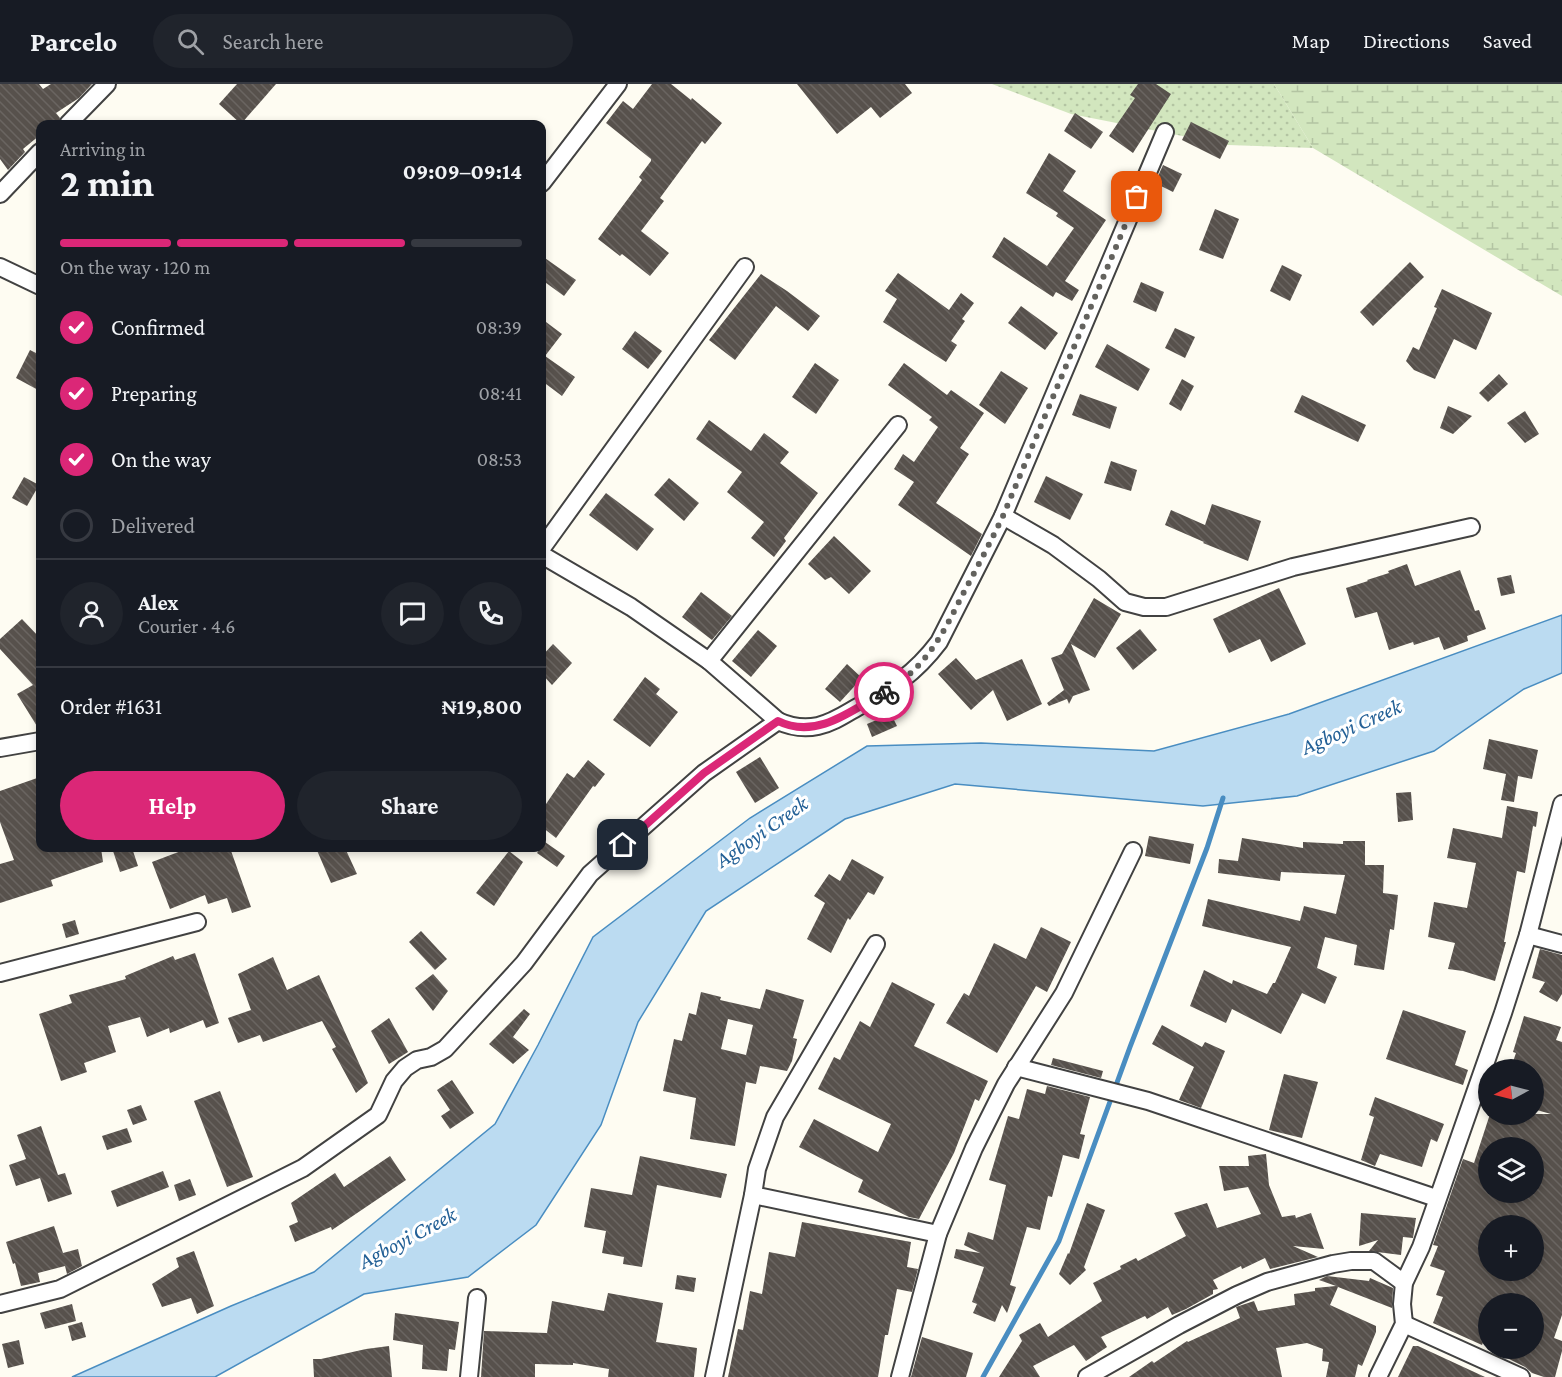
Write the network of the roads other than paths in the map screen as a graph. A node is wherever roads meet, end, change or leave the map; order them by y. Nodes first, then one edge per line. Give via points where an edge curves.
1 (107, 84) edge
2 (618, 84) edge
3 (72, 120) edge
4 (1165, 132) dead end
5 (36, 156) edge
6 (546, 178) edge
7 (0, 194) edge
8 (0, 267) edge
9 (746, 267) dead end
10 (36, 284) edge
11 (898, 425) dead end
12 (1003, 516) junction
13 (1471, 527) dead end
14 (546, 542) edge
15 (546, 557) edge
16 (709, 661) junction
17 (778, 721) junction
18 (36, 742) edge
19 (0, 748) edge
20 (1562, 804) edge
21 (1133, 851) dead end
22 (197, 922) dead end
23 (1528, 935) junction
24 (876, 944) dead end
25 (1562, 944) edge
26 (0, 973) edge
27 (1016, 1068) junction
28 (753, 1195) junction
29 (1436, 1198) junction
30 (938, 1234) junction
31 (1404, 1283) junction
32 (477, 1298) dead end
33 (0, 1305) edge
34 (1404, 1324) junction
35 (469, 1377) edge
36 (714, 1377) edge
37 (900, 1377) edge
38 (1087, 1377) edge
39 (1378, 1377) edge
40 (1521, 1377) edge

1 - 3 street
2 - 6 street
4 - 12 street
5 - 7 street
8 - 10 street
9 - 14 street
11 - 16 street
12 - 13 street via 1053,545 1125,602 1144,607 1166,607 1293,567
12 - 17 street via 939,642 910,675 833,721 790,727
15 - 16 street via 631,607
16 - 17 street
17 - 33 street via 704,773 590,874 524,963 445,1049 405,1068 394,1081 378,1115 303,1168 250,1195 60,1289
18 - 19 street
20 - 23 street
21 - 27 street via 1064,993
22 - 26 street
23 - 25 street
23 - 29 street
24 - 28 street via 775,1117 757,1169
27 - 29 street via 1148,1101
27 - 30 street via 974,1149
28 - 30 street
28 - 36 street
29 - 31 street via 1421,1247
30 - 37 street
31 - 34 street
31 - 38 street via 1374,1261 1351,1261 1267,1282 1179,1325
32 - 35 street
34 - 39 street
34 - 40 street

